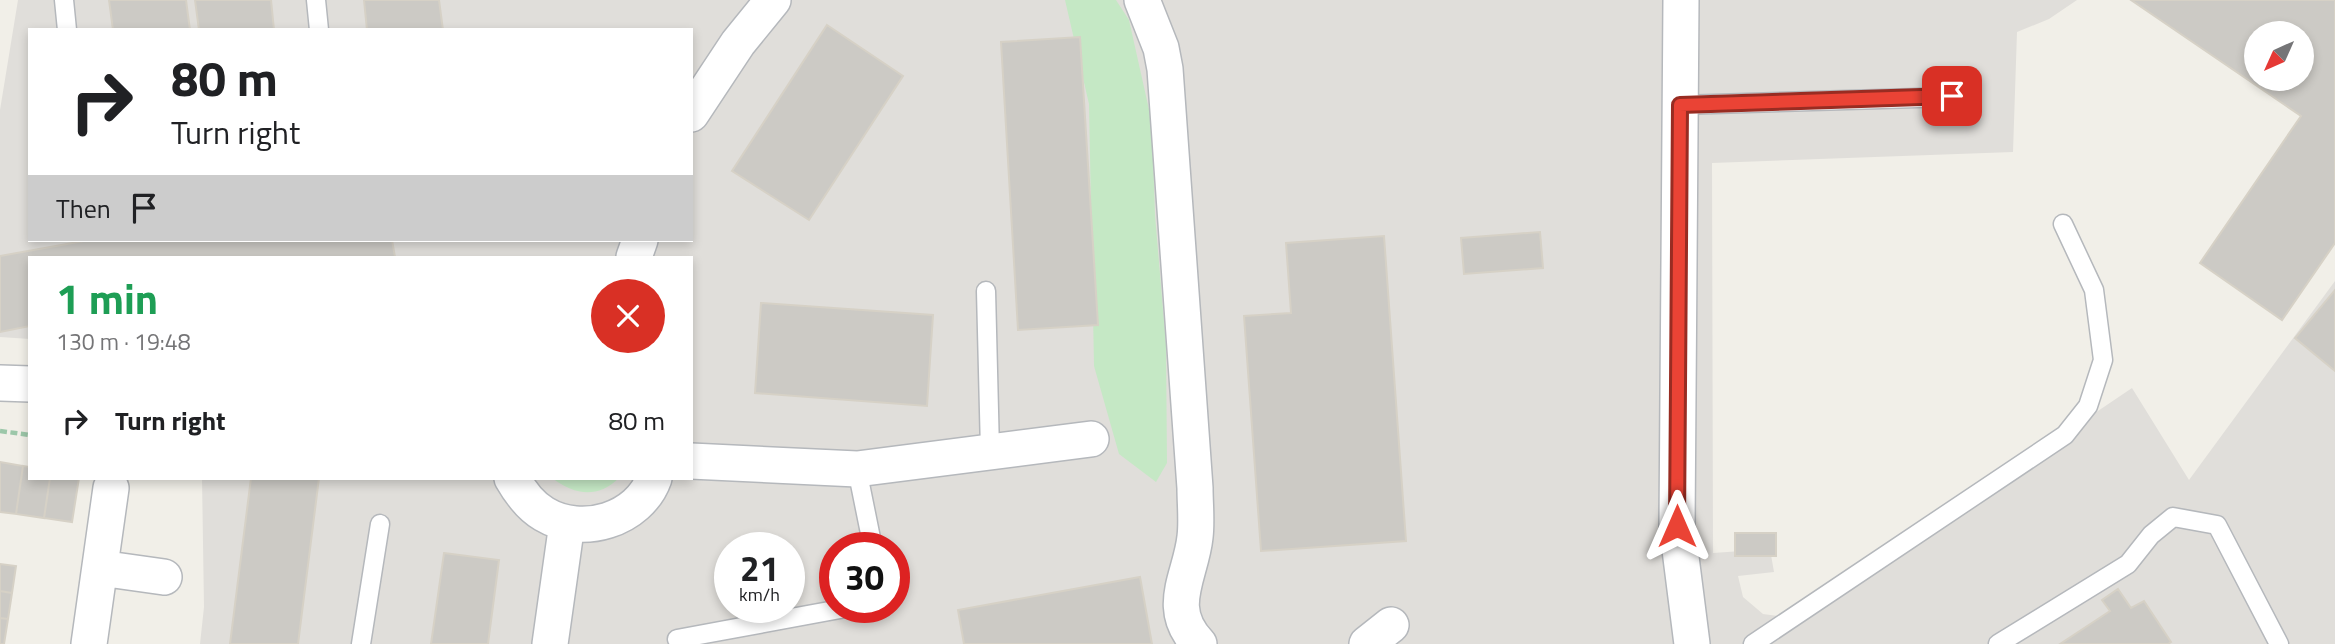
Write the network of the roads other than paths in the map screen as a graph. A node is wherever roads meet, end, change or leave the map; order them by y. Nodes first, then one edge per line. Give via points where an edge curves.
1 (64, 0) edge
2 (316, 0) edge
3 (773, 0) edge
4 (1142, 0) edge
5 (1681, 0) edge
6 (67, 28) edge
7 (319, 28) edge
8 (1952, 96) dead end
9 (1680, 105) junction
10 (693, 111) edge
11 (2063, 224) dead end
12 (986, 291) dead end
13 (0, 383) edge
14 (28, 384) edge
15 (1091, 439) dead end
16 (989, 451) junction
17 (693, 461) edge
18 (856, 469) junction
19 (513, 480) edge
20 (653, 480) edge
21 (111, 488) dead end
22 (567, 523) junction
23 (380, 524) dead end
24 (870, 532) edge
25 (100, 568) junction
26 (164, 577) dead end
27 (819, 613) edge
28 (677, 639) dead end
29 (89, 644) edge
30 (361, 644) edge
31 (550, 644) edge
32 (1199, 644) edge
33 (1692, 644) edge
34 (1753, 644) edge
35 (1998, 644) edge
36 (2279, 644) edge

1 - 6 lane
2 - 7 lane
3 - 10 street
4 - 32 street via 1165,69 1195,488 1195,538 1180,597 1184,620
5 - 9 street
8 - 9 lane
9 - 33 street via 1677,526
11 - 34 lane via 2094,290 2103,360 2088,406 2065,435
12 - 16 lane
13 - 14 street
15 - 16 street
16 - 18 street
17 - 18 street
18 - 24 lane
19 - 22 street via 544,514
20 - 22 street via 628,512 598,524
21 - 25 street
22 - 31 street
23 - 30 lane
25 - 26 street
25 - 29 street
27 - 28 lane
35 - 36 lane via 2128,564 2173,517 2217,525

